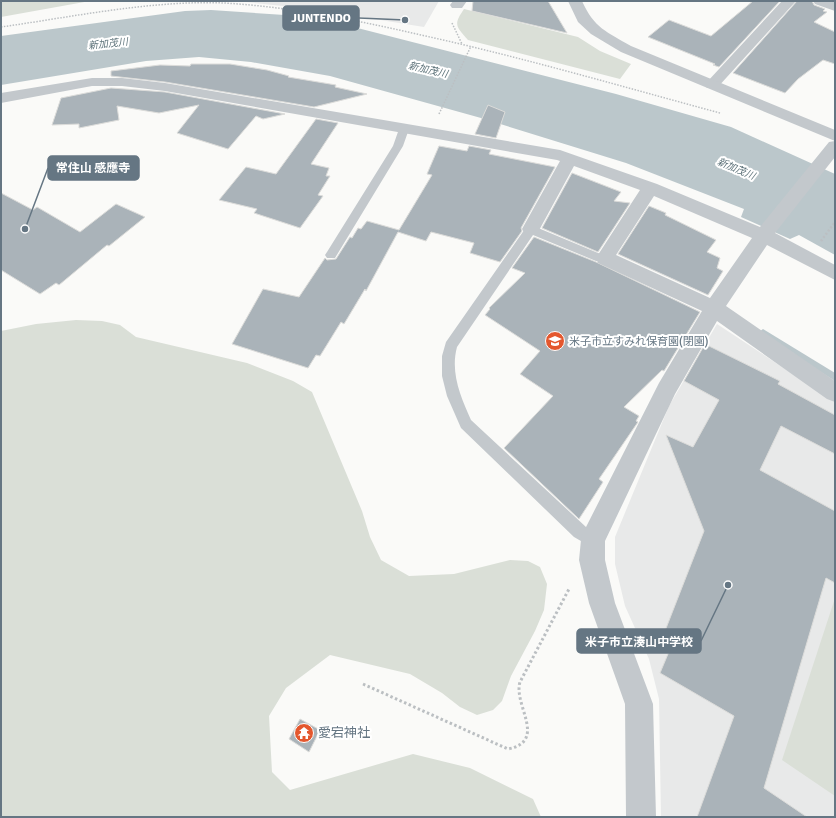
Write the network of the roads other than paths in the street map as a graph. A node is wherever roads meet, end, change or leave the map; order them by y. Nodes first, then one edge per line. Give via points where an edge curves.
1 (575, 1) edge
2 (789, 1) edge
3 (820, 1) edge
4 (835, 7) edge
5 (712, 85) junction
6 (1, 98) edge
7 (404, 129) junction
8 (835, 136) edge
9 (835, 146) edge
10 (570, 158) junction
11 (650, 188) junction
12 (531, 229) junction
13 (769, 229) junction
14 (331, 255) dead end
15 (605, 258) junction
16 (835, 273) edge
17 (714, 308) junction
18 (835, 393) edge
19 (592, 548) junction
20 (641, 817) edge

1 - 5 street via 583,18 596,31 626,49
2 - 5 street
3 - 4 street
5 - 8 street
6 - 7 street via 92,82 122,82
7 - 10 street
7 - 14 lane via 398,146
9 - 13 street
10 - 11 street
10 - 12 street
11 - 13 street
11 - 15 street
12 - 15 lane via 596,257
12 - 19 lane via 451,346 447,356 447,368 466,424 580,532
13 - 16 street
13 - 17 street
15 - 17 street
17 - 18 street
17 - 19 street via 667,389
19 - 20 street via 602,603 639,704

